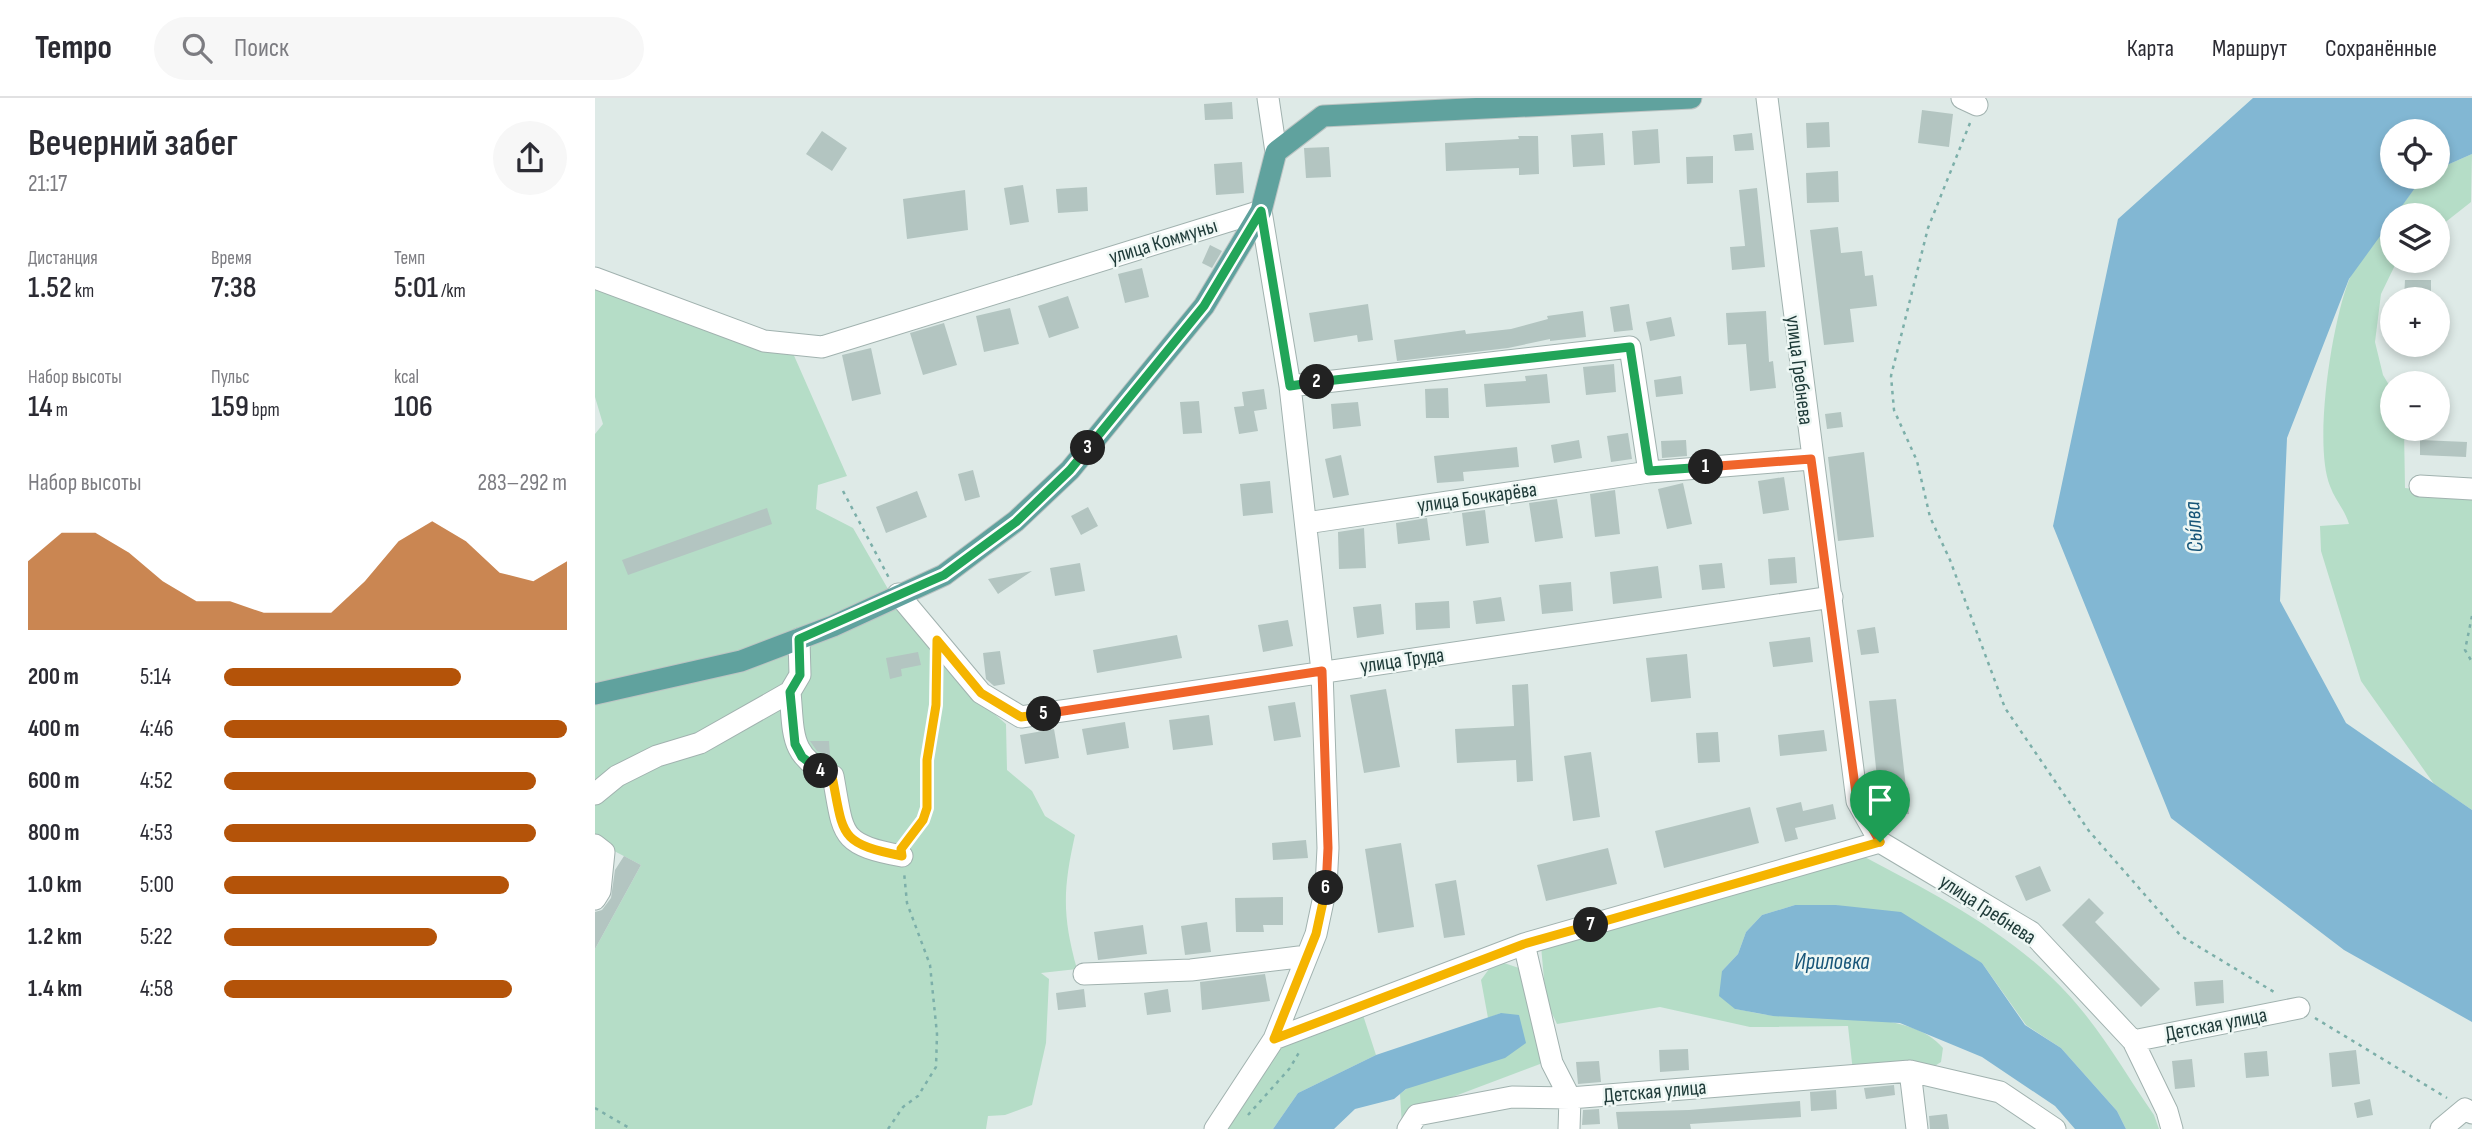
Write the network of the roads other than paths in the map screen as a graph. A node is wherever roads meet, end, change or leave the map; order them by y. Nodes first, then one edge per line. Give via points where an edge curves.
1 (1268, 98) edge
2 (1691, 98) edge
3 (1767, 98) edge
4 (1276, 152) junction
5 (1261, 211) junction
6 (595, 278) edge
7 (1290, 386) junction
8 (1811, 459) junction
9 (1649, 471) junction
10 (2420, 486) dead end
11 (2472, 489) edge
12 (1306, 523) junction
13 (898, 594) junction
14 (1832, 597) junction
15 (799, 639) junction
16 (1322, 671) junction
17 (790, 692) junction
18 (595, 694) edge
19 (595, 793) edge
20 (1880, 842) junction
21 (595, 845) edge
22 (902, 856) road end
23 (595, 898) edge
24 (1524, 944) junction
25 (1307, 956) junction
26 (1084, 974) dead end
27 (2299, 1008) road end
28 (1274, 1039) junction
29 (2133, 1041) junction
30 (1910, 1070) junction
31 (1570, 1098) junction
32 (2468, 1111) edge
33 (1215, 1129) edge
34 (1408, 1129) edge
35 (1569, 1129) edge
36 (1917, 1129) edge
37 (2055, 1129) edge
38 (2172, 1129) edge
39 (2441, 1129) edge

1 - 4 street
2 - 4 main road via 1324,116
3 - 8 street, улица Гребнева
4 - 5 main road
5 - 6 street, улица Коммуны via 822,347 764,341
5 - 7 street
5 - 13 main road, улица Коммуны via 1204,306 1070,470 1016,522 944,575
7 - 9 street via 1630,347
7 - 12 street
8 - 9 street, улица Бочкарёва
8 - 14 street, улица Гребнева
9 - 12 street, улица Бочкарёва
10 - 11 street
12 - 16 street
13 - 15 main road, улица Коммуны
13 - 16 street, улица Труда via 981,693 1021,717
14 - 16 street, улица Труда
14 - 20 street, улица Гребнева via 1857,801
15 - 17 street via 800,675
15 - 18 main road, улица Коммуны via 741,662
16 - 25 street via 1326,887
17 - 19 street via 700,743 657,756 617,776
17 - 22 street via 795,744 802,757 832,776 842,827 850,839 869,850
20 - 24 street
20 - 29 street, улица Гребнева via 2031,932
21 - 23 street via 604,852 600,891
24 - 28 street
24 - 31 street via 1552,1063
25 - 26 street via 1191,970
25 - 28 street
27 - 29 street, Детская улица
28 - 33 street
29 - 38 street, улица Гребнева
30 - 31 street, Детская улица
30 - 36 street
30 - 37 street via 2000,1092
31 - 34 street, Детская улица via 1512,1097 1417,1115
31 - 35 street
32 - 39 street

